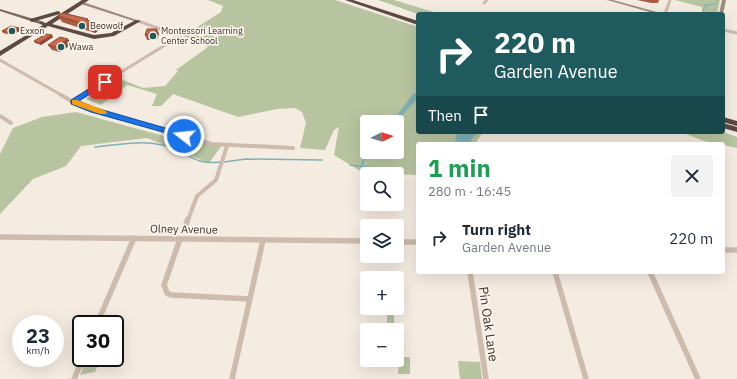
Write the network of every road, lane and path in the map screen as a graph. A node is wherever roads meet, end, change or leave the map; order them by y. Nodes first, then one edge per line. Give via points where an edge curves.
1 (348, 0) edge
2 (360, 0) edge
3 (487, 0) edge
4 (609, 0) edge
5 (670, 0) edge
6 (724, 0) edge
7 (82, 1) edge
8 (484, 3) dead end
9 (0, 10) edge
10 (58, 12) junction
11 (656, 12) edge
12 (665, 12) edge
13 (721, 12) edge
14 (416, 17) edge
15 (32, 20) junction
16 (138, 21) junction
17 (416, 22) edge
18 (44, 24) junction
19 (725, 30) edge
20 (737, 33) edge
21 (0, 48) edge
22 (0, 54) edge
23 (0, 60) edge
24 (73, 102) junction
25 (0, 116) edge
26 (725, 120) edge
27 (11, 123) dead end
28 (737, 124) edge
29 (725, 126) edge
30 (737, 130) edge
31 (227, 146) junction
32 (293, 148) dead end
33 (185, 227) dead end
34 (0, 237) edge
35 (134, 238) junction
36 (180, 239) junction
37 (263, 240) junction
38 (360, 241) edge
39 (404, 242) edge
40 (416, 242) edge
41 (725, 250) edge
42 (737, 250) edge
43 (470, 274) edge
44 (556, 274) edge
45 (651, 274) edge
46 (250, 299) junction
47 (101, 315) edge
48 (79, 367) edge
49 (74, 379) edge
50 (232, 379) edge
51 (486, 379) edge
52 (586, 379) edge
53 (698, 379) edge

1 - 17 highway
2 - 14 highway
3 - 8 street
4 - 11 street
5 - 12 street
6 - 13 street
7 - 10 highway
7 - 16 street
7 - 18 highway
9 - 15 main road
10 - 15 highway
10 - 18 highway
15 - 18 main road
16 - 18 highway via 112,35 94,37
16 - 24 street via 180,36
18 - 21 highway
18 - 22 highway
19 - 20 street
23 - 24 street
24 - 31 street via 184,136
25 - 27 street
26 - 28 highway
29 - 30 highway
31 - 32 street
31 - 33 street via 216,180 198,194
34 - 35 street, Olney Avenue
35 - 36 street, Olney Avenue
35 - 47 street
36 - 37 street, Olney Avenue
36 - 46 street via 165,282 167,293
37 - 38 street, Olney Avenue
37 - 46 street
39 - 40 street
41 - 42 street
43 - 51 street, Pin Oak Lane
44 - 52 street
45 - 53 street
46 - 50 street
48 - 49 street

